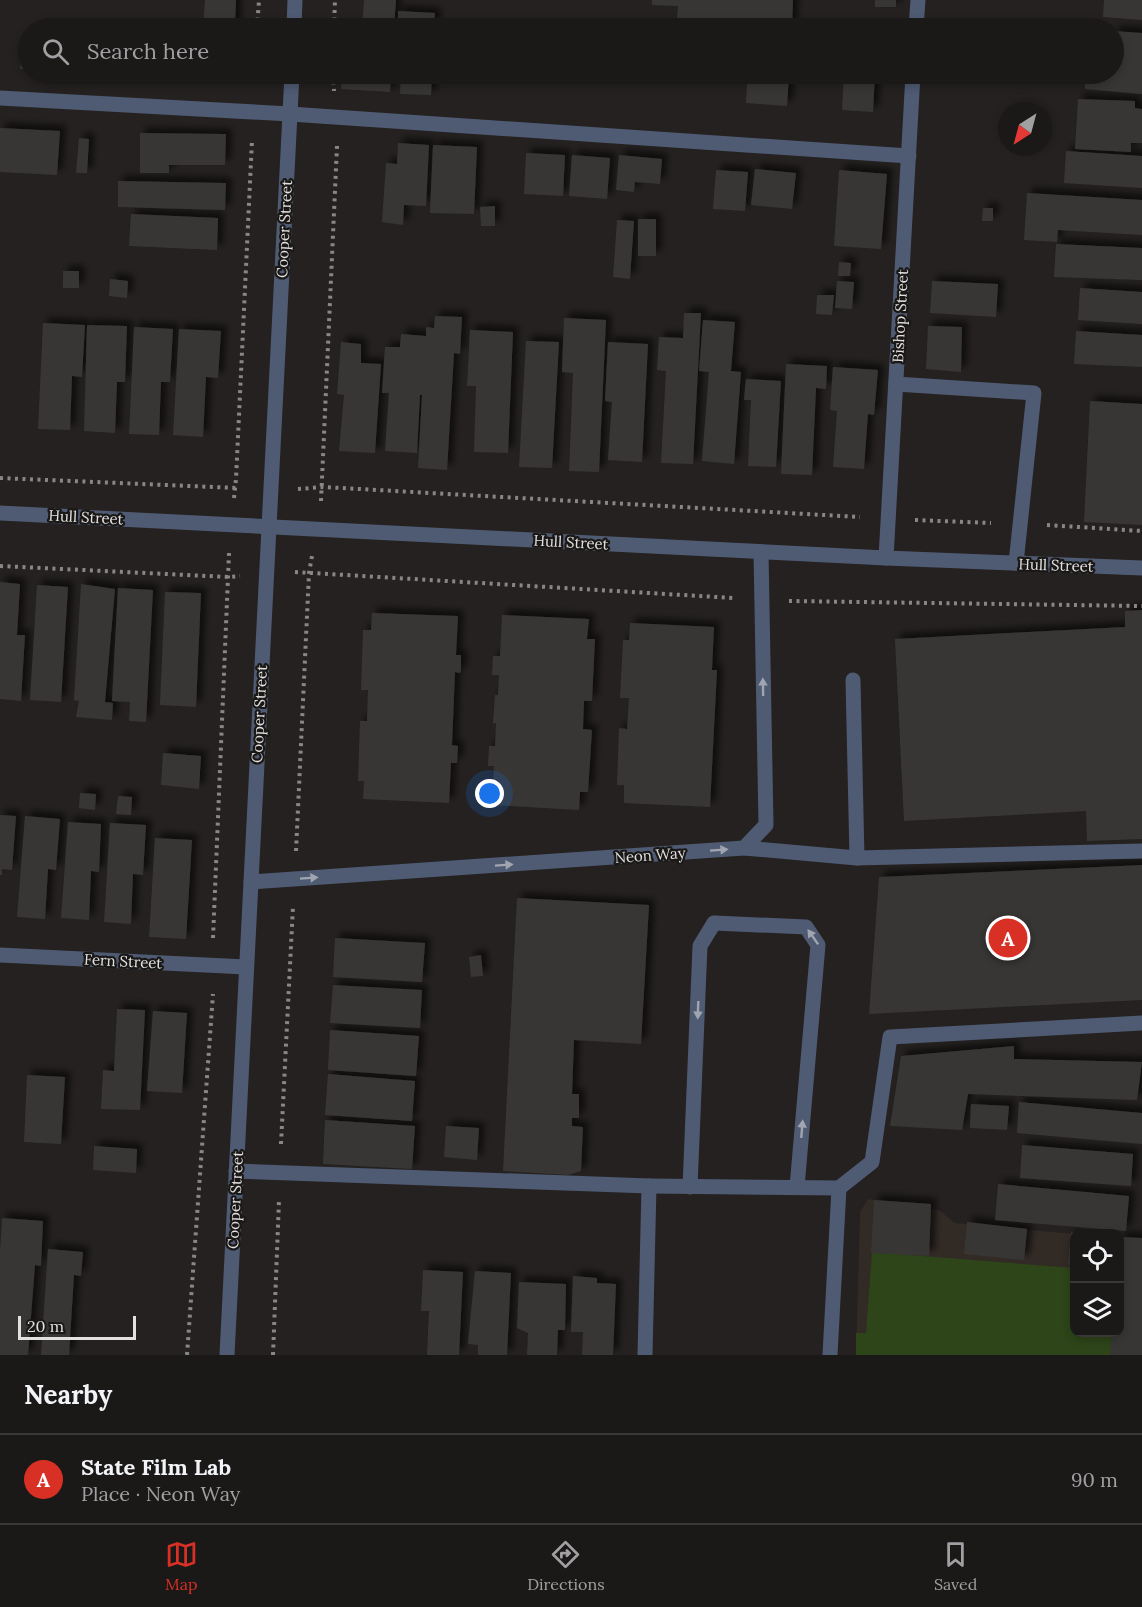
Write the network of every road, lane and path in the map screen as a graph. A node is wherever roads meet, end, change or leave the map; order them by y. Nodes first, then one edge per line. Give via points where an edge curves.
1 (259, 0) edge
2 (296, 0) edge
3 (335, 0) edge
4 (918, 0) edge
5 (258, 18) edge
6 (295, 18) edge
7 (334, 18) edge
8 (917, 18) edge
9 (253, 84) edge
10 (292, 84) edge
11 (333, 84) edge
12 (913, 84) edge
13 (0, 98) edge
14 (252, 112) junction
15 (290, 114) junction
16 (335, 117) junction
17 (909, 156) junction
18 (896, 384) junction
19 (0, 477) edge
20 (323, 487) junction
21 (235, 488) junction
22 (271, 491) junction
23 (0, 513) edge
24 (888, 518) junction
25 (1020, 524) junction
26 (231, 525) junction
27 (269, 526) junction
28 (317, 529) junction
29 (1142, 531) edge
30 (761, 552) junction
31 (886, 558) junction
32 (1016, 563) junction
33 (0, 566) edge
34 (1142, 568) edge
35 (267, 571) junction
36 (309, 573) junction
37 (228, 577) junction
38 (762, 600) junction
39 (1142, 606) edge
40 (853, 680) dead end
41 (744, 848) junction
42 (1142, 851) edge
43 (857, 858) junction
44 (294, 879) junction
45 (251, 882) junction
46 (0, 955) edge
47 (213, 966) junction
48 (246, 967) junction
49 (1142, 1023) edge
50 (236, 1171) junction
51 (280, 1172) junction
52 (649, 1186) junction
53 (690, 1187) junction
54 (797, 1187) junction
55 (839, 1188) junction
56 (187, 1355) edge
57 (227, 1355) edge
58 (273, 1355) edge
59 (645, 1355) edge
60 (830, 1355) edge

1 - 5 path
2 - 6 street
3 - 7 path
4 - 8 street
9 - 14 path
10 - 15 street, Cooper Street
11 - 16 path
12 - 17 street, Bishop Street
13 - 14 street
14 - 15 street
14 - 21 path
15 - 16 street
15 - 22 street, Cooper Street
16 - 17 street
16 - 20 path
17 - 18 street, Bishop Street
18 - 24 street, Bishop Street
18 - 25 street via 1034,393
19 - 21 path
20 - 22 path
20 - 24 path
20 - 28 path
21 - 22 path
21 - 26 path
22 - 27 street, Cooper Street
23 - 26 street, Hull Street
24 - 25 path
24 - 31 street, Bishop Street
25 - 29 path
25 - 32 street
26 - 27 street, Hull Street
26 - 37 path
27 - 28 street, Hull Street
27 - 35 street, Cooper Street
28 - 30 street, Hull Street
28 - 36 path
30 - 31 street, Hull Street
30 - 38 street
31 - 32 street, Hull Street
32 - 34 street, Hull Street
33 - 37 path
35 - 36 path
35 - 37 path
35 - 45 street, Cooper Street
36 - 38 path
36 - 44 path
37 - 47 path
38 - 39 path
41 -> 38 street via 766,825
40 - 43 street
41 - 43 street, Neon Way
44 -> 41 street, Neon Way
42 - 43 street, Neon Way
44 - 45 street, Neon Way
44 - 51 path
45 - 48 street, Cooper Street
46 - 47 street, Fern Street
47 - 48 street, Fern Street
47 - 56 path
48 - 50 street, Cooper Street
49 - 55 street via 890,1037 872,1162
50 - 51 street
50 - 57 street, Cooper Street
51 - 52 street
51 - 58 path
52 - 53 street
52 - 59 street
53 - 54 street
54 -> 53 street via 819,945 806,927 714,923 700,946
54 - 55 street
55 - 60 street

